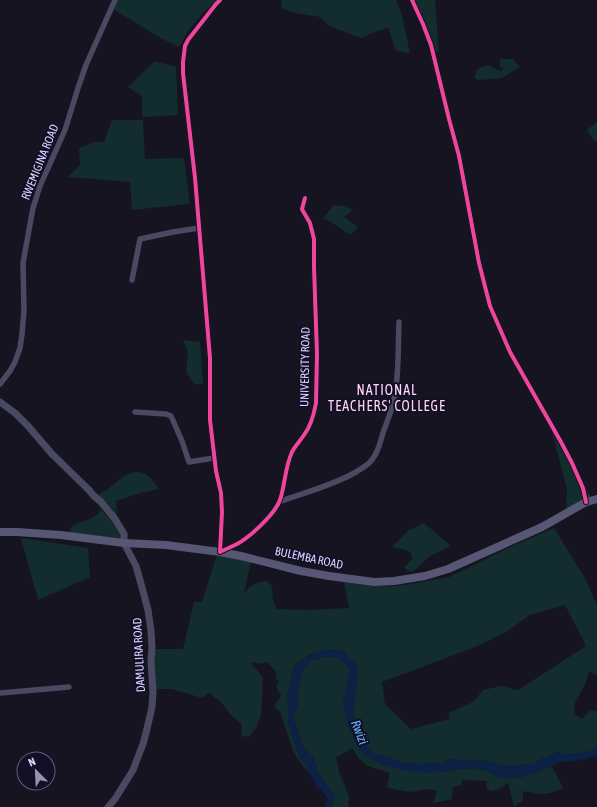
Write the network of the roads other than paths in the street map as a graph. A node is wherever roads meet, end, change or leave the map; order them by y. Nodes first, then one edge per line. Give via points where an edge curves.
1 (115, 0) edge
2 (220, 0) edge
3 (412, 0) edge
4 (306, 198) dead end
5 (199, 228) junction
6 (132, 280) dead end
7 (398, 322) dead end
8 (0, 384) edge
9 (0, 402) edge
10 (135, 412) dead end
11 (214, 458) junction
12 (597, 499) edge
13 (279, 502) junction
14 (586, 502) junction
15 (0, 532) edge
16 (124, 543) junction
17 (220, 552) junction
18 (69, 687) dead end
19 (0, 693) edge
20 (108, 807) edge

1 - 8 street, RWEMIGINA ROAD via 86,65 65,130 33,208 23,263 24,310 20,348 10,371
2 - 5 street via 188,40 183,62
3 - 14 street via 430,45 460,156 479,263 490,306 510,352 584,488
4 - 13 street, UNIVERSITY ROAD via 302,209 310,223 314,239 316,403 308,430 291,454
5 - 6 street via 140,239
5 - 11 street via 210,358 210,420
7 - 13 street via 394,397 373,458 364,468 342,479
9 - 16 street, DAMULIRA ROAD via 16,413 52,454 101,502 119,524 124,534
10 - 11 street via 171,416 189,462
11 - 17 street via 221,493
12 - 14 main road, BULEMBA ROAD
13 - 17 street, UNIVERSITY ROAD via 265,522 238,543
14 - 17 main road, BULEMBA ROAD via 542,527 448,569 394,581 374,582 329,576
15 - 16 main road, BULEMBA ROAD via 60,535
16 - 17 main road, BULEMBA ROAD
16 - 20 street, DAMULIRA ROAD via 136,566 148,610 153,692 151,714 138,758 127,780
18 - 19 street

